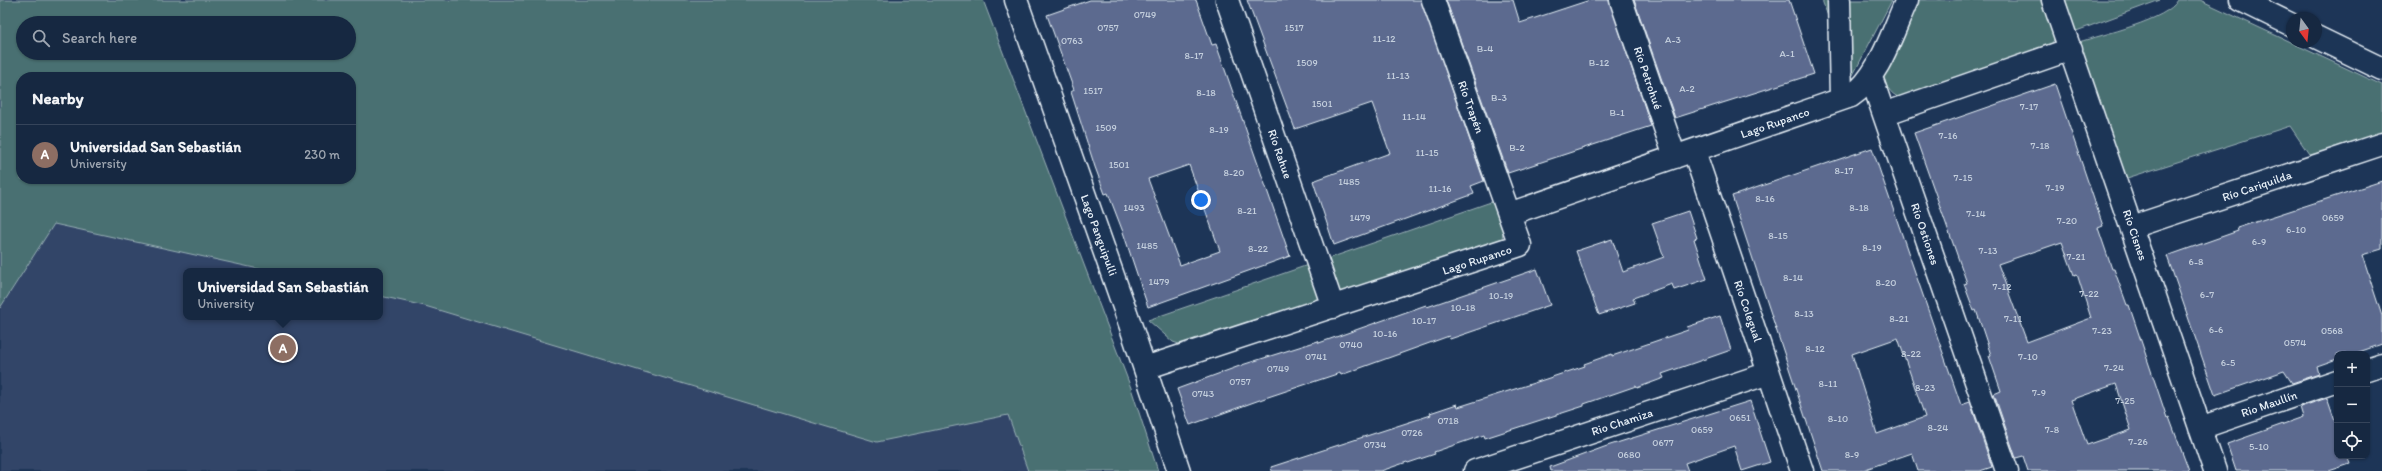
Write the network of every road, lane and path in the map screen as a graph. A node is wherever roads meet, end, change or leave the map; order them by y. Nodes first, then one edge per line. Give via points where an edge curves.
1 (1016, 0) edge
2 (1227, 0) edge
3 (1433, 0) edge
4 (1621, 0) edge
5 (1839, 0) edge
6 (1907, 0) edge
7 (2053, 0) edge
8 (2243, 0) edge
9 (2286, 22) edge
10 (2322, 40) edge
11 (2071, 49) junction
12 (2382, 69) edge
13 (1871, 77) junction
14 (1842, 99) junction
15 (1884, 114) junction
16 (2382, 144) edge
17 (1684, 154) junction
18 (1509, 214) junction
19 (2132, 227) junction
20 (1333, 307) junction
21 (2382, 365) edge
22 (1146, 368) junction
23 (2370, 369) edge
24 (1769, 373) junction
25 (2334, 381) edge
26 (2200, 428) junction
27 (1179, 471) edge
28 (1475, 471) edge
29 (1802, 471) edge
30 (2007, 471) edge
31 (2215, 471) edge

1 - 22 street, Lago Panguipulli
2 - 20 street, Río Rahue
3 - 18 street, Río Trapén
4 - 17 street, Río Petrohué
5 - 14 street
6 - 13 street
7 - 11 street, Río Cisnes
8 - 9 street
10 - 12 street
11 - 15 street
11 - 19 street, Río Cisnes
13 - 14 street, Lago Rupanco via 1860,91
13 - 15 street, Río Ostiones
14 - 17 street, Lago Rupanco
15 - 30 street, Río Ostiones
16 - 19 street, Río Cariquilda
17 - 18 street, Lago Rupanco
17 - 24 street, Río Colegual
18 - 20 street, Lago Rupanco via 1520,245
19 - 26 street, Río Cisnes
20 - 22 street, Lago Rupanco
21 - 23 street
22 - 27 street, Lago Panguipulli
24 - 28 street, Rio Chamiza
24 - 29 street, Río Colegual
25 - 26 street, Rio Maullín
26 - 31 street, Río Cisnes

